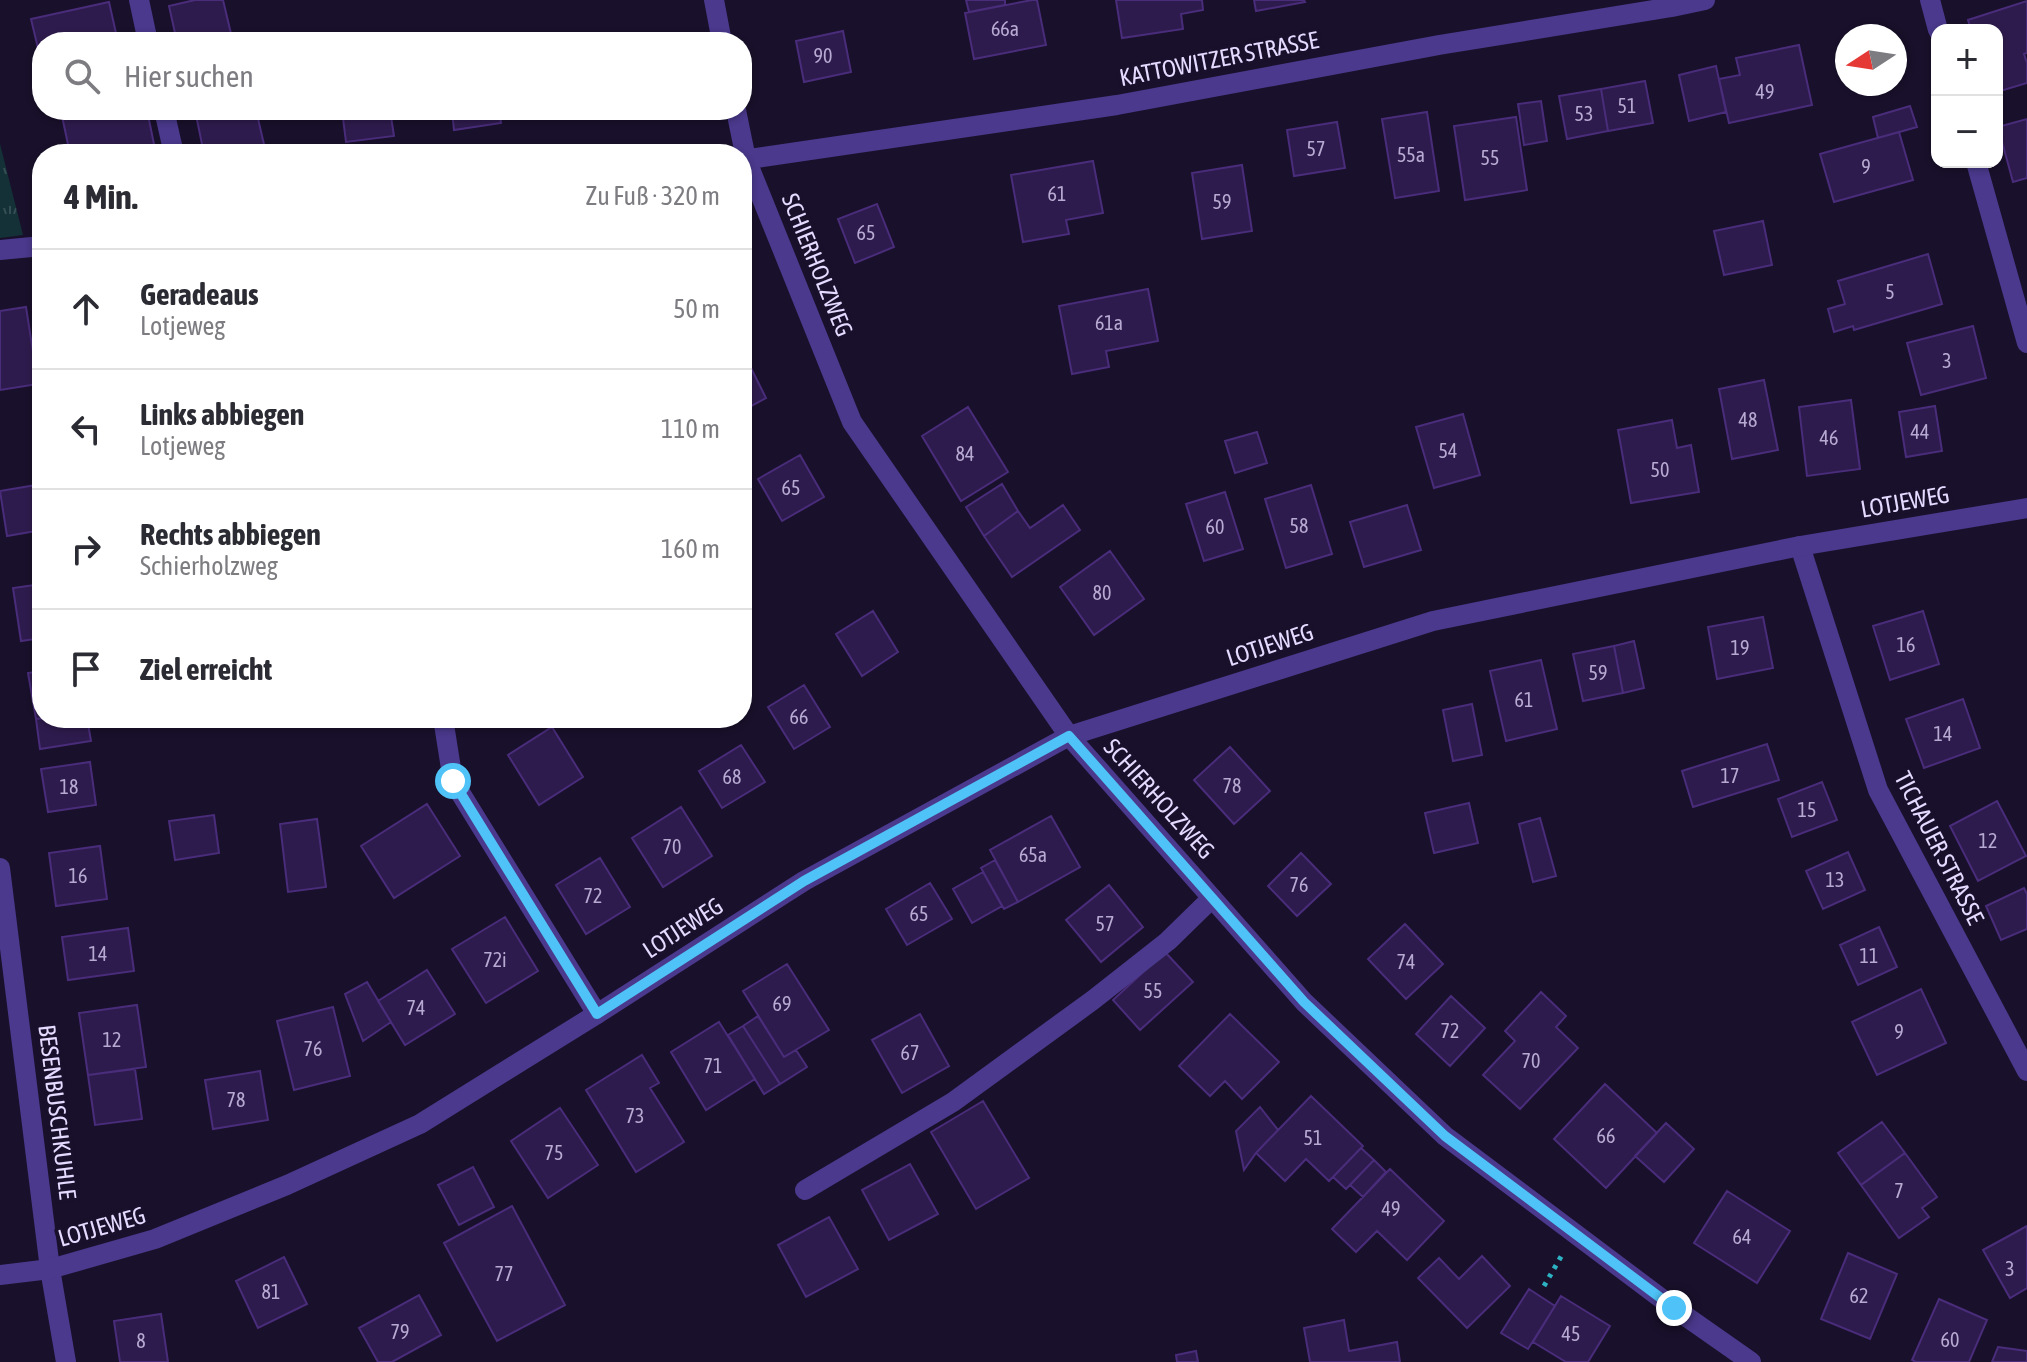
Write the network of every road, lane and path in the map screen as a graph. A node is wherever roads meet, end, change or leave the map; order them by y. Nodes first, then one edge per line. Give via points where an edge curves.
1 (139, 0) edge
2 (714, 0) edge
3 (1705, 0) edge
4 (1930, 0) edge
5 (1936, 24) edge
6 (146, 32) edge
7 (720, 32) edge
8 (166, 120) edge
9 (738, 120) edge
10 (172, 144) edge
11 (741, 144) edge
12 (752, 159) edge
13 (1978, 168) edge
14 (752, 179) edge
15 (32, 247) edge
16 (0, 250) edge
17 (2027, 343) edge
18 (2027, 508) edge
19 (1800, 546) junction
20 (445, 728) edge
21 (1069, 736) junction
22 (1, 881) edge
23 (1212, 898) junction
24 (597, 1014) junction
25 (2027, 1071) edge
26 (805, 1190) dead end
27 (50, 1269) junction
28 (0, 1275) edge
29 (66, 1362) edge
30 (1751, 1362) edge

1 - 6 street
2 - 7 street
3 - 12 street, KATTOWITZER STRASSE via 1117,105
4 - 5 street
8 - 10 street
9 - 11 street, SCHIERHOLZWEG
13 - 17 street
14 - 21 street, SCHIERHOLZWEG via 852,422
15 - 16 street
18 - 19 street, LOTJEWEG
19 - 21 street, LOTJEWEG via 1433,621
19 - 25 street, TICHAUER STRASSE via 1878,790
20 - 24 street via 453,781
21 - 23 street, SCHIERHOLZWEG
21 - 24 street, LOTJEWEG via 804,881
22 - 27 street, BESENBUSCHKUHLE
23 - 26 street via 1168,941 953,1102
23 - 30 street, SCHIERHOLZWEG via 1304,1002 1445,1136
24 - 27 street, LOTJEWEG via 420,1124 155,1239
27 - 28 street, LOTJEWEG
27 - 29 street, BESENBUSCHKUHLE

